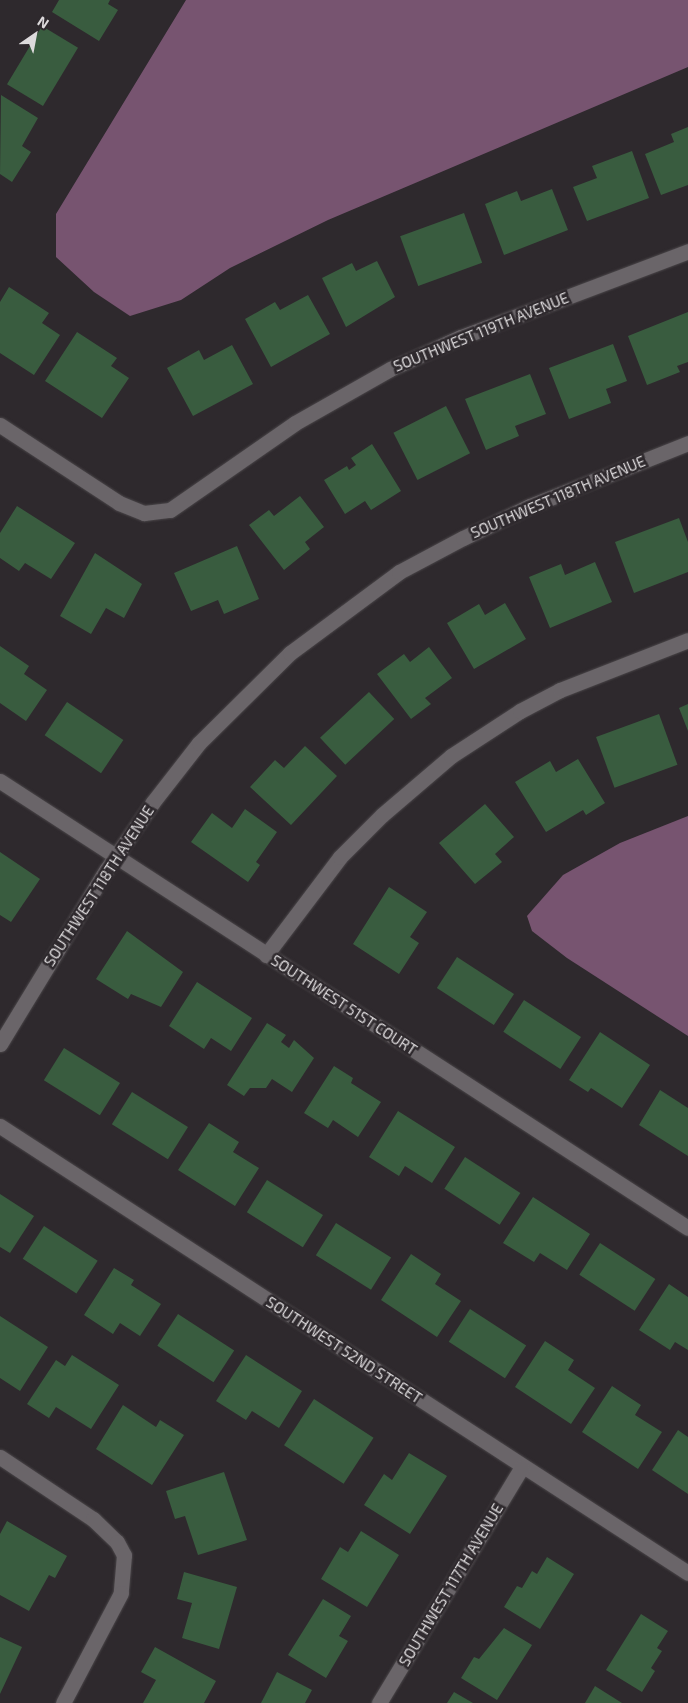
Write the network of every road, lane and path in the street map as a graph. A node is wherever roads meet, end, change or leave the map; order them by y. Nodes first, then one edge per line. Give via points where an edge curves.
1 (688, 251) edge
2 (0, 425) edge
3 (688, 443) edge
4 (688, 640) edge
5 (0, 781) edge
6 (115, 856) junction
7 (266, 955) junction
8 (0, 1044) edge
9 (0, 1126) edge
10 (688, 1228) edge
11 (0, 1458) edge
12 (522, 1467) junction
13 (688, 1573) edge
14 (63, 1703) edge
15 (379, 1703) edge

1 - 2 street, SOUTHWEST 119TH AVENUE via 461,337 390,369 295,424 183,504 158,512 144,512 119,503
3 - 6 street, SOUTHWEST 118TH AVENUE via 530,506 463,538 400,572 346,608 290,653 199,744
4 - 7 street via 560,690 520,711 451,756 382,815 340,857
5 - 6 street, SOUTHWEST 51ST COURT
6 - 7 street, SOUTHWEST 51ST COURT
6 - 8 street, SOUTHWEST 118TH AVENUE
7 - 10 street, SOUTHWEST 51ST COURT
9 - 12 street, SOUTHWEST 52ND STREET
11 - 14 street via 93,1519 117,1542 124,1555 120,1592
12 - 13 street, SOUTHWEST 52ND STREET
12 - 15 street, SOUTHWEST 117TH AVENUE

